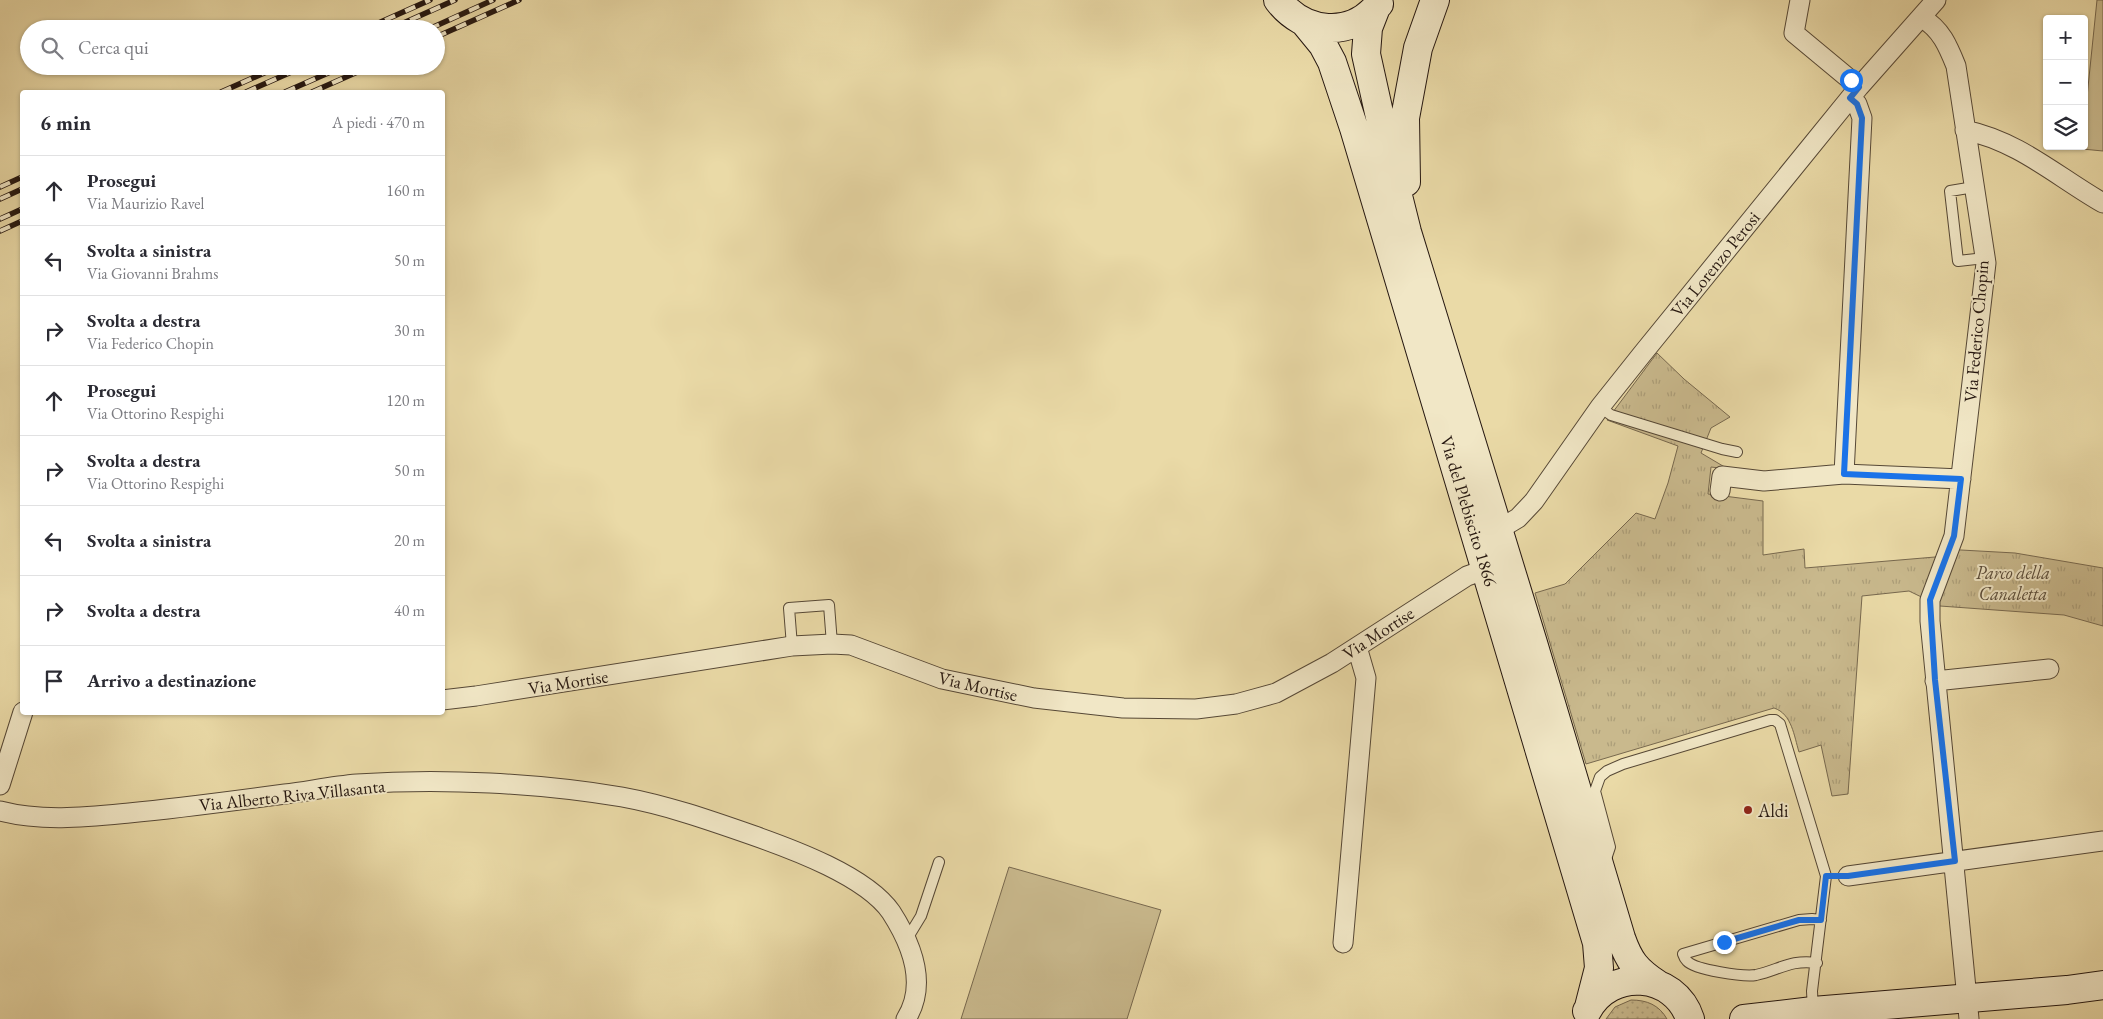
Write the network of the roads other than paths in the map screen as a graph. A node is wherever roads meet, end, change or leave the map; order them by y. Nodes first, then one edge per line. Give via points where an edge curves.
1 (1278, 0) edge
2 (1435, 0) edge
3 (1800, 0) edge
4 (1936, 0) edge
5 (1378, 5) edge
6 (1922, 18) junction
7 (1305, 23) junction
8 (1855, 92) junction
9 (1965, 130) junction
10 (1974, 187) junction
11 (2103, 203) edge
12 (1407, 232) junction
13 (1985, 258) junction
14 (1600, 407) junction
15 (1737, 452) dead end
16 (1844, 474) junction
17 (1961, 479) junction
18 (1720, 491) dead end
19 (1498, 528) junction
20 (1487, 570) junction
21 (832, 644) junction
22 (792, 646) junction
23 (1357, 647) junction
24 (2049, 669) dead end
25 (1935, 680) junction
26 (445, 700) edge
27 (23, 715) edge
28 (1, 775) edge
29 (0, 811) edge
30 (2103, 841) edge
31 (1955, 861) junction
32 (939, 862) dead end
33 (1602, 872) junction
34 (1837, 876) junction
35 (1821, 920) junction
36 (907, 940) junction
37 (1343, 943) dead end
38 (1817, 963) junction
39 (1657, 984) junction
40 (2103, 985) edge
41 (1968, 1009) edge
42 (1812, 1011) junction
43 (1585, 1015) edge
44 (906, 1019) edge
45 (1690, 1019) edge
46 (1744, 1019) edge

1 - 7 main road
2 - 12 main road via 1418,48 1405,118
3 - 8 street via 1794,33
4 - 6 street, Via Lorenzo Perosi
5 - 7 main road via 1363,19 1350,25 1335,28
5 - 12 main road, Via del Plebiscito 1866 via 1368,28 1366,54
6 - 8 street, Via Lorenzo Perosi
6 - 9 street, Via Federico Chopin via 1931,23 1947,42 1956,66
7 - 20 main road, Via del Plebiscito 1866 via 1332,62
8 - 14 street, Via Lorenzo Perosi
8 - 16 street via 1862,118
9 - 10 street, Via Federico Chopin
9 - 11 street via 2021,150
10 - 13 street, Via Federico Chopin
10 - 13 lane via 1950,191 1958,261
12 - 19 main road, Via del Plebiscito 1866
13 - 17 street, Via Federico Chopin
14 - 15 lane via 1611,415
14 - 19 street, Via Lorenzo Perosi via 1534,501 1518,518
16 - 17 street
16 - 18 street via 1764,481 1722,476
17 - 25 street, Via Federico Chopin via 1954,536 1930,600
19 - 33 main road, Via del Plebiscito 1866
20 - 23 street, Via Mortise via 1467,576
20 - 43 main road, Via del Plebiscito 1866 via 1597,943 1599,968
21 - 22 street, Via Mortise
21 - 22 lane via 829,604 789,608
21 - 23 street, Via Mortise via 851,646 942,679 1034,698 1123,708 1196,708 1236,704 1276,694
22 - 26 street, Via Mortise
23 - 37 street via 1366,678
24 - 25 street
25 - 31 street, Via Federico Chopin
27 - 28 street
29 - 36 street, Via Alberto Riva Villasanta via 20,816 87,817 366,784 477,782 623,797 696,815 792,848 848,876 885,904
30 - 31 street
31 - 34 street
31 - 41 street, Via Federico Chopin
32 - 36 lane via 921,916
33 - 34 lane via 1610,847 1594,795 1597,783 1607,771 1775,720 1780,724
33 - 39 main road, Via del Plebiscito 1866 via 1626,953 1641,973
34 - 35 lane
35 - 38 lane
35 - 38 lane via 1799,920 1683,954 1687,962 1696,966 1745,976 1802,961
36 - 44 street, Via Alberto Riva Villasanta via 914,959 916,988
38 - 42 lane
39 - 43 main road via 1642,980 1612,986 1599,995
39 - 45 main road, Via del Plebiscito 1866 via 1670,990
40 - 41 main road
41 - 42 main road
42 - 46 main road

